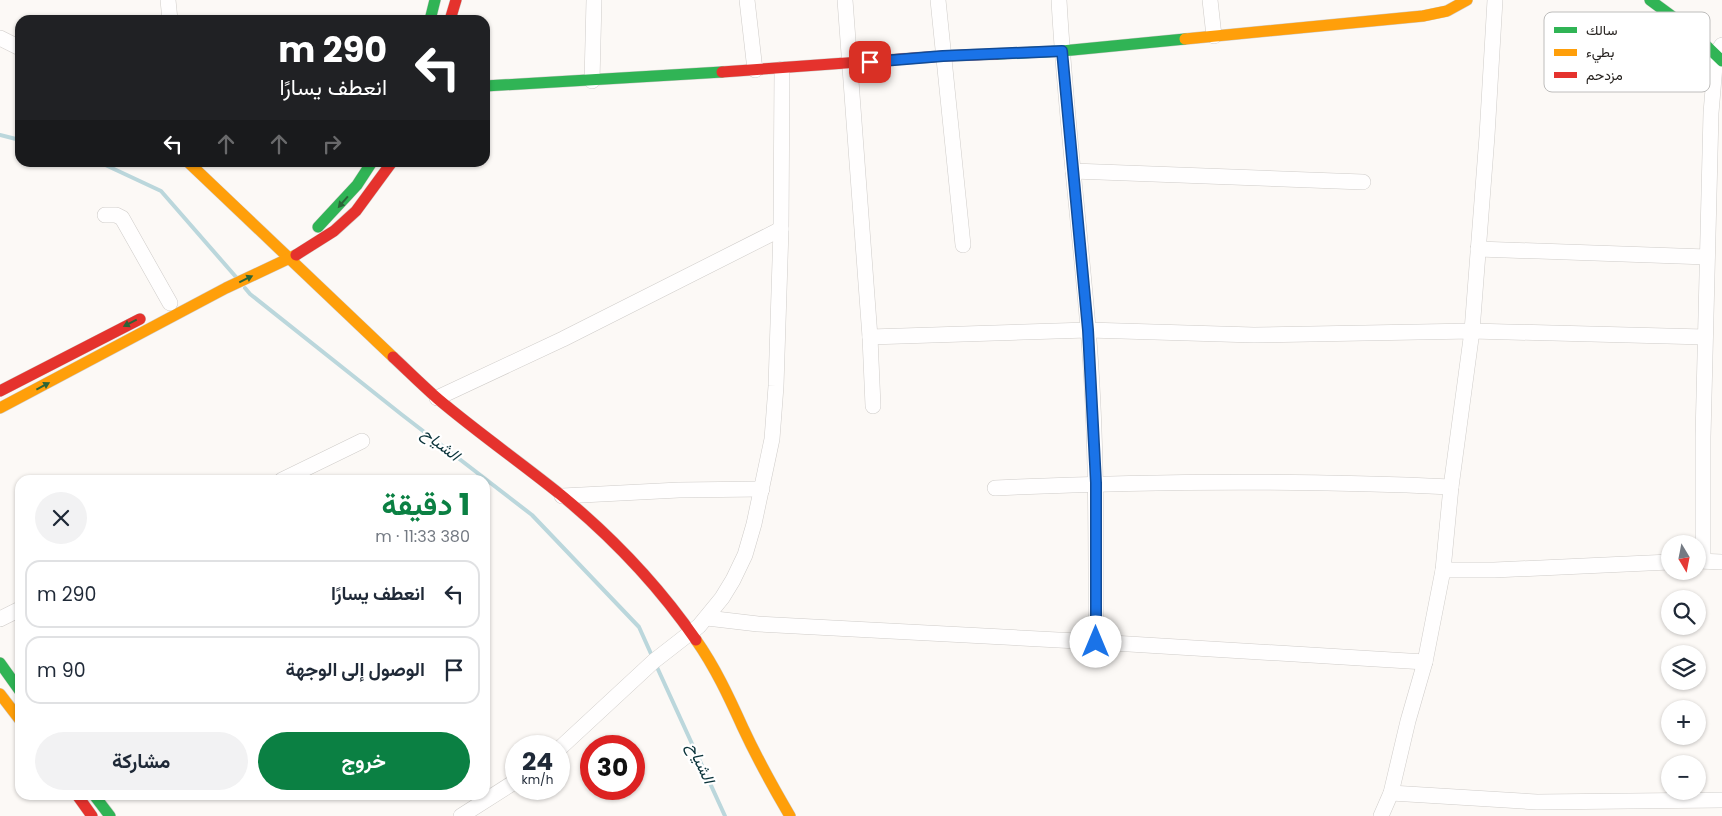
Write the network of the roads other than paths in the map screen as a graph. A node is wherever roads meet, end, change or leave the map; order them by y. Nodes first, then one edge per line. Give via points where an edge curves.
1 (168, 0) edge
2 (435, 0) edge
3 (456, 0) edge
4 (594, 0) edge
5 (747, 0) edge
6 (845, 0) edge
7 (938, 0) edge
8 (1059, 0) edge
9 (1210, 0) edge
10 (1467, 0) edge
11 (1495, 0) edge
12 (1650, 0) edge
13 (1668, 12) edge
14 (170, 15) edge
15 (431, 15) edge
16 (452, 15) edge
17 (1214, 36) junction
18 (0, 38) edge
19 (15, 46) edge
20 (1710, 46) edge
21 (1062, 51) junction
22 (1720, 54) edge
23 (943, 56) junction
24 (851, 64) junction
25 (782, 69) junction
26 (755, 70) junction
27 (592, 81) junction
28 (490, 86) edge
29 (194, 167) edge
30 (369, 167) edge
31 (388, 167) edge
32 (1073, 171) junction
33 (1362, 182) dead end
34 (105, 215) dead end
35 (781, 229) junction
36 (963, 245) dead end
37 (288, 246) junction
38 (1478, 249) junction
39 (267, 256) dead end
40 (1707, 257) junction
41 (290, 259) junction
42 (170, 303) dead end
43 (148, 314) dead end
44 (1088, 330) junction
45 (1472, 331) junction
46 (870, 337) junction
47 (1705, 337) junction
48 (0, 391) edge
49 (437, 398) junction
50 (873, 406) dead end
51 (0, 408) edge
52 (362, 441) dead end
53 (292, 475) edge
54 (1096, 483) junction
55 (1451, 487) junction
56 (995, 488) dead end
57 (762, 489) junction
58 (562, 496) junction
59 (1701, 535) edge
60 (1706, 561) edge
61 (1661, 562) edge
62 (1722, 562) edge
63 (1443, 570) junction
64 (15, 612) edge
65 (707, 618) junction
66 (0, 619) edge
67 (691, 632) junction
68 (1096, 642) junction
69 (1425, 662) junction
70 (0, 663) edge
71 (15, 684) edge
72 (0, 694) edge
73 (15, 714) edge
74 (570, 738) edge
75 (505, 788) edge
76 (1391, 793) junction
77 (490, 798) edge
78 (81, 800) edge
79 (98, 800) edge
80 (486, 800) edge
81 (1722, 800) edge
82 (1536, 809) edge
83 (92, 816) edge
84 (110, 816) edge
85 (461, 816) edge
86 (790, 816) edge
87 (1381, 816) edge

1 - 14 street
2 - 15 street
3 - 16 street
4 - 27 street
5 - 26 street
6 - 24 street
7 - 23 street
8 - 21 street
9 - 17 street
10 - 17 street via 1447,11 1423,16
11 - 38 street
12 - 13 street
17 - 21 street
18 - 19 street
20 - 22 street
21 - 23 street
21 - 32 street
22 - 40 street via 1711,113
23 - 24 street
23 - 36 street
24 - 25 street
24 - 46 street
25 - 26 street
25 - 35 street
26 - 27 street
27 - 28 street
29 - 37 street
30 -> 37 street via 339,206 312,232
31 - 41 street via 356,211 334,231
32 - 33 street
32 - 44 street
34 - 42 street via 122,218
35 - 49 street via 563,339
35 - 57 street via 776,386 772,439
37 - 39 street
37 - 41 street
38 - 40 street
38 - 45 street
40 - 47 street
41 - 49 street
51 -> 41 street via 226,288
43 -> 48 street
44 - 45 street via 1254,335
44 - 46 street
44 - 54 street
45 - 47 street
45 - 55 street
46 - 50 street
47 - 59 street
49 - 58 street
52 - 53 street
54 - 55 street
54 - 56 street
54 - 68 street
55 - 63 street
57 - 58 street
57 - 65 street via 745,555 733,580
58 - 67 street via 653,583
60 - 62 street
61 - 63 street
63 - 69 street
64 - 66 street
65 - 67 street
65 - 68 street via 758,624
67 - 74 street via 654,661
67 - 86 street via 729,696
68 - 69 street
69 - 76 street
70 - 71 street
72 - 73 street
75 - 77 street
76 - 82 street
76 - 87 street
78 - 83 street
79 - 84 street
80 - 85 street
81 - 82 street

